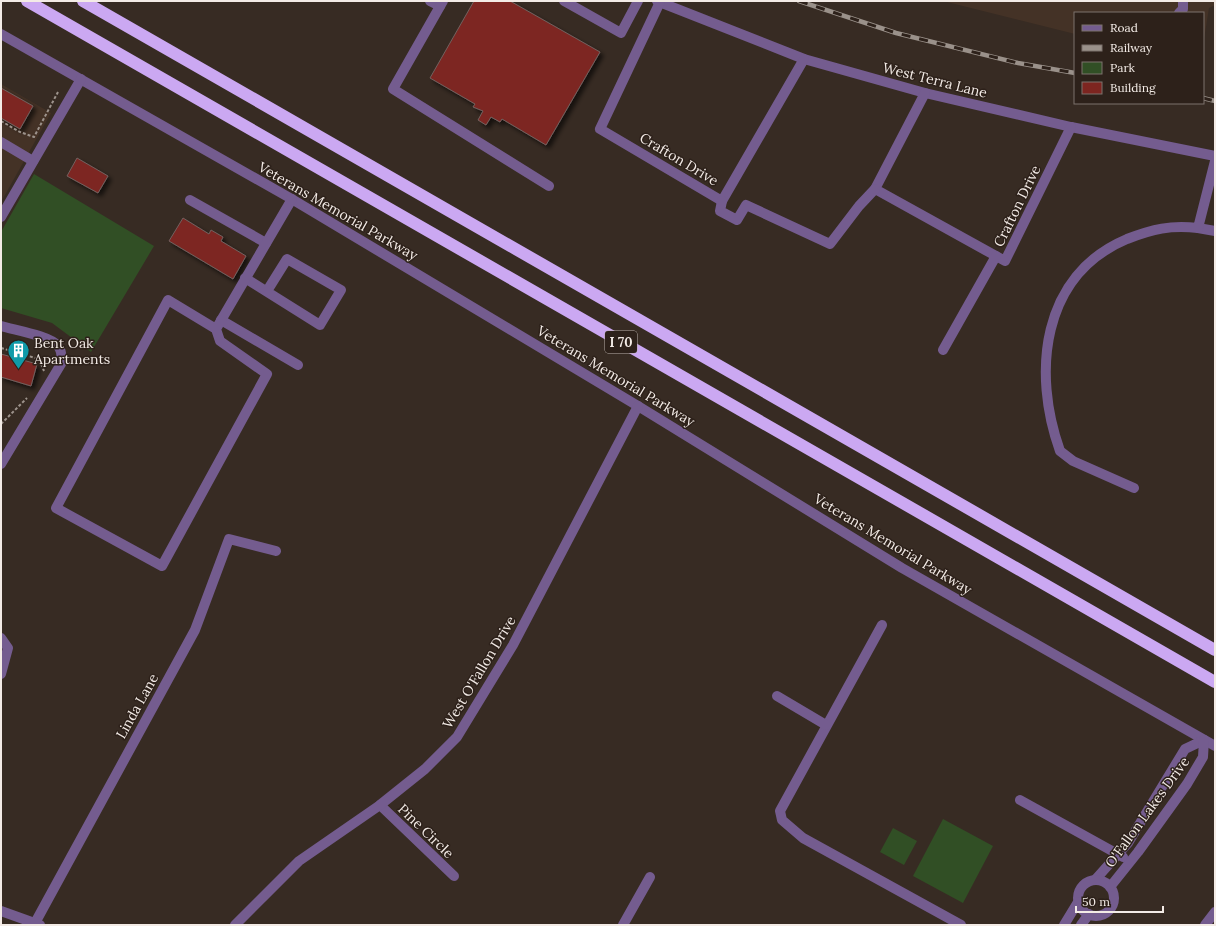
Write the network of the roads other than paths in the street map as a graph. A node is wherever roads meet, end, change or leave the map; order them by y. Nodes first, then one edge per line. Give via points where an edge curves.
1 (27, 1) edge
2 (83, 1) edge
3 (430, 1) edge
4 (564, 1) edge
5 (638, 1) edge
6 (1183, 1) edge
7 (658, 2) edge
8 (442, 4) edge
9 (1180, 12) edge
10 (1, 34) edge
11 (804, 59) junction
12 (81, 80) junction
13 (926, 93) junction
14 (1072, 127) junction
15 (1, 142) edge
16 (1215, 156) edge
17 (1215, 160) edge
18 (33, 161) junction
19 (548, 186) dead end
20 (875, 189) junction
21 (292, 199) junction
22 (190, 200) dead end
23 (722, 201) junction
24 (4, 205) edge
25 (1, 217) edge
26 (1198, 228) junction
27 (1215, 231) edge
28 (266, 243) junction
29 (996, 256) junction
30 (246, 278) junction
31 (266, 291) junction
32 (221, 320) junction
33 (1, 326) edge
34 (216, 329) junction
35 (943, 350) dead end
36 (298, 365) dead end
37 (638, 406) junction
38 (1, 464) edge
39 (1134, 488) dead end
40 (276, 551) dead end
41 (882, 625) dead end
42 (1, 638) edge
43 (1215, 650) edge
44 (1, 674) edge
45 (1215, 682) edge
46 (777, 696) dead end
47 (826, 725) junction
48 (1204, 740) junction
49 (1215, 746) edge
50 (1020, 800) dead end
51 (380, 805) junction
52 (1119, 854) junction
53 (1130, 862) junction
54 (454, 876) dead end
55 (650, 877) dead end
56 (1095, 880) junction
57 (1110, 887) junction
58 (1078, 902) junction
59 (1, 911) edge
60 (1215, 912) edge
61 (1089, 914) junction
62 (37, 924) edge
63 (239, 924) edge
64 (623, 925) edge
65 (961, 925) edge
66 (1064, 925) edge
67 (1081, 925) edge
68 (1205, 925) edge

1 - 45 highway, I 70
2 - 43 highway, I 70
3 - 8 street
4 - 5 street via 621,33
6 - 9 street via 1183,9
7 - 11 street, West Terra Lane
7 - 23 street, Crafton Drive via 600,129
8 - 19 street via 392,89
10 - 12 street, Veterans Memorial Parkway
11 - 13 street, West Terra Lane
11 - 23 street, Crafton Drive
12 - 18 street
12 - 21 street, Veterans Memorial Parkway
13 - 14 street, West Terra Lane
13 - 20 street
14 - 16 street, West Terra Lane
14 - 29 street, Crafton Drive via 1005,261
15 - 18 street
17 - 26 street
18 - 24 street
20 - 23 street via 830,244 746,205 737,220 720,211
20 - 29 street, Crafton Drive
21 - 28 street
21 - 37 street, Veterans Memorial Parkway
22 - 28 street
24 - 25 street
26 - 27 street
26 - 39 street via 1180,226 1157,229 1115,244 1097,256 1080,273 1065,292 1052,323 1046,359 1046,391 1060,451 1073,461
28 - 30 street
29 - 35 street
30 - 31 street
30 - 32 street
31 - 31 street via 320,325 341,290 287,259
32 - 34 street
32 - 36 street
33 - 38 street via 48,339 58,345 62,355 61,364
34 - 34 street via 168,300 56,508 162,566 267,374 220,341
37 - 48 street, Veterans Memorial Parkway via 902,568
37 - 51 street, West O'Fallon Drive via 513,645 466,726 425,769
40 - 62 street, Linda Lane via 229,539 195,630
41 - 47 street
42 - 44 street via 8,648
46 - 47 street
47 - 65 street via 784,799 780,811 782,820 802,838
48 - 49 street, Veterans Memorial Parkway
48 - 52 street, O'Fallon Lakes Drive via 1185,749 1157,798
48 - 53 street, O'Fallon Lakes Drive via 1203,757 1187,784
50 - 52 street
51 - 54 street, Pine Circle
51 - 63 street, West O'Fallon Drive via 299,861
52 - 53 street
52 - 56 street, O'Fallon Lakes Drive
53 - 57 street, O'Fallon Lakes Drive
55 - 64 street
56 - 57 street, O'Fallon Lakes Drive
56 - 58 street, O'Fallon Lakes Drive via 1081,887
57 - 61 street, O'Fallon Lakes Drive via 1113,897 1110,908 1101,915
58 - 61 street
58 - 66 street, O'Fallon Lakes Drive
59 - 62 street
60 - 68 street
61 - 67 street

